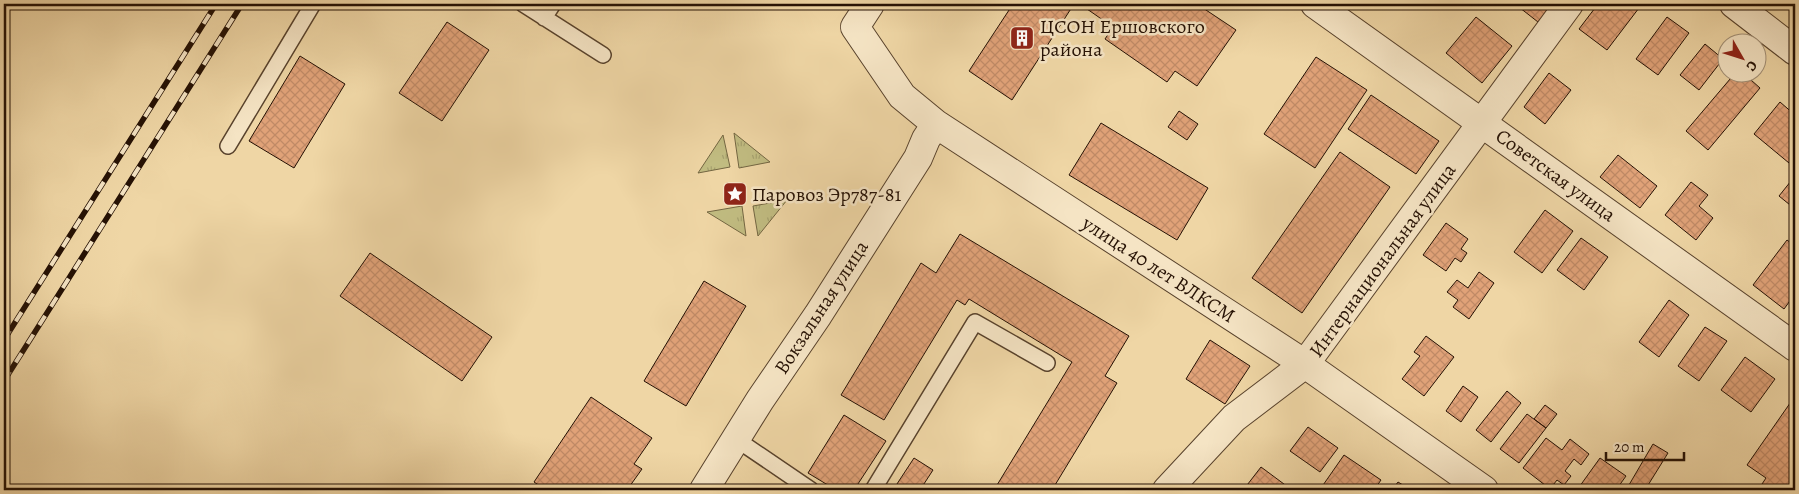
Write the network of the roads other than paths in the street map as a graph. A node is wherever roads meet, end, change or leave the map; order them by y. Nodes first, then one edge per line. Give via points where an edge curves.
1 (313, 4) edge
2 (523, 4) edge
3 (554, 4) edge
4 (870, 4) edge
5 (1316, 4) edge
6 (1570, 4) edge
7 (1734, 4) edge
8 (544, 18) junction
9 (1795, 51) edge
10 (603, 54) dead end
11 (1482, 123) junction
12 (936, 124) junction
13 (228, 146) dead end
14 (1795, 348) edge
15 (1047, 363) dead end
16 (1305, 364) junction
17 (736, 440) junction
18 (704, 490) edge
19 (811, 490) edge
20 (873, 490) edge
21 (1167, 490) edge
22 (1484, 490) edge

1 - 13 lane
2 - 8 lane
3 - 8 lane
4 - 12 street, улица 40 лет ВЛКСМ via 855,27 902,96
5 - 11 street, Советская улица
6 - 11 street, Интернациональная улица
7 - 9 street
8 - 10 lane
11 - 14 street, Советская улица
11 - 16 street, Интернациональная улица
12 - 16 street, улица 40 лет ВЛКСМ
12 - 17 street, Вокзальная улица via 918,158
15 - 20 lane via 975,322
16 - 21 street, Интернациональная улица via 1234,418
16 - 22 street, улица 40 лет ВЛКСМ
17 - 18 street, Вокзальная улица
17 - 19 lane

